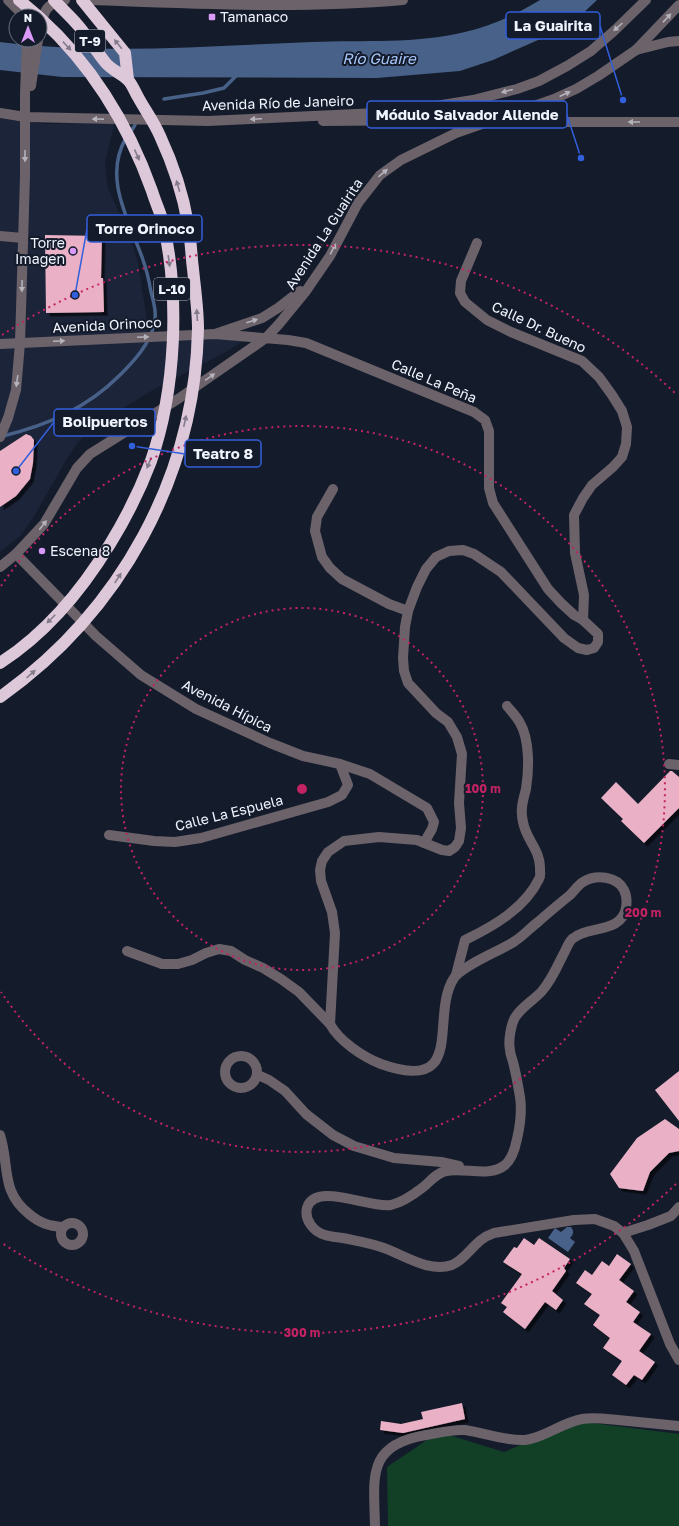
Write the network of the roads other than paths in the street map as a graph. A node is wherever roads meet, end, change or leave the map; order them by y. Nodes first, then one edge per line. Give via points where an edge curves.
1 (8, 0) edge
2 (19, 0) edge
3 (54, 0) edge
4 (65, 0) edge
5 (82, 0) edge
6 (94, 0) edge
7 (403, 0) edge
8 (646, 0) edge
9 (361, 2) edge
10 (679, 5) edge
11 (16, 8) edge
12 (26, 8) edge
13 (47, 8) edge
14 (48, 31) edge
15 (679, 41) edge
16 (28, 48) edge
17 (37, 48) edge
18 (636, 50) junction
19 (128, 80) junction
20 (0, 113) edge
21 (25, 117) junction
22 (295, 117) junction
23 (679, 122) edge
24 (0, 236) edge
25 (23, 238) junction
26 (477, 244) dead end
27 (312, 281) junction
28 (215, 334) junction
29 (266, 338) junction
30 (20, 343) junction
31 (0, 344) edge
32 (0, 437) edge
33 (333, 489) dead end
34 (16, 554) junction
35 (0, 567) edge
36 (408, 611) junction
37 (583, 620) junction
38 (0, 663) edge
39 (0, 697) edge
40 (507, 706) dead end
41 (340, 764) junction
42 (109, 835) dead end
43 (424, 843) junction
44 (127, 951) dead end
45 (456, 975) junction
46 (330, 1024) junction
47 (258, 1075) dead end
48 (0, 1135) edge
49 (483, 1171) junction
50 (679, 1207) edge
51 (63, 1227) dead end
52 (623, 1233) junction
53 (679, 1360) edge
54 (679, 1426) edge
55 (375, 1526) edge

1 - 11 street
2 - 12 highway, L-10
3 - 19 highway, T-9, bridge via 77,24 107,65
4 - 13 street via 52,3
19 -> 5 highway via 125,53
6 - 9 street via 196,4
7 - 9 street
8 -> 22 street, Avenida Río de Janeiro via 591,51 539,81 517,89 473,100 398,112
18 -> 10 street, Avenida La Guairita
14 -> 38 highway, L-10, bridge via 93,75 126,128 144,169 162,221 169,261 173,305 171,367 164,412 151,460 117,532 93,571 58,613 27,643
15 - 18 street
16 - 21 street
17 - 21 street
27 -> 18 street, Avenida La Guairita, bridge via 330,256 358,203 380,175 401,160 456,133 554,99 598,76
39 -> 19 highway, L-10, bridge via 54,654 113,586 127,565 169,483 191,395 198,327 188,224 171,163 159,134
20 - 21 street, Avenida Río de Janeiro
22 -> 21 street, Avenida Río de Janeiro via 208,121
21 -> 25 street
23 -> 22 street via 329,122
24 - 25 street
25 -> 30 street
26 - 37 street, Calle Dr. Bueno via 461,281 460,293 465,302 487,320 582,361 599,377 612,395 622,411 627,427 622,457 592,485 574,515 575,553 584,595
28 -> 27 street via 262,318
27 - 29 street, Avenida La Guairita
28 - 29 street, Calle La Peña
30 -> 28 street, Avenida Orinoco, bridge
34 -> 29 street, Avenida La Guairita via 44,524 77,468 90,454 178,399
29 - 37 street, Calle La Peña via 306,343 474,412 485,420 490,431 488,473 493,503 548,590 574,615
30 - 31 street, Avenida Orinoco
30 -> 32 street via 16,390
33 - 36 street via 317,517 315,531 322,557 342,579
34 - 35 street, Avenida La Guairita
34 - 41 street, Avenida Hípica via 96,636 142,674 196,709 230,726 303,756
36 - 37 street via 426,569 436,557 449,551 463,550 474,554 501,572 564,638 578,648 587,650 594,648 598,642 598,634
36 - 43 street via 403,658 408,683 448,722 462,754 460,841 449,851
40 - 45 street via 521,723 528,749 526,789 521,805 523,823 537,851 540,877 521,903 507,915 494,926 466,940
41 - 42 street, Calle La Espuela via 348,785 342,796 328,802 201,838 175,842
41 - 43 street, Avenida Hípica via 370,774 427,808 434,822
43 - 46 street via 417,840 379,837 344,841 328,852 322,861 321,881 332,912 335,933
44 - 46 street via 162,964 178,964 219,948 231,951 299,992
45 - 46 street via 448,990 440,1052 434,1063 427,1068 408,1071 375,1062 334,1032
45 - 49 street via 516,941 582,882 604,877 616,880 624,888 627,898 622,918 613,925 585,933 572,940 542,990 514,1018 509,1050 520,1101 516,1145 513,1154 502,1167 494,1171
47 - 49 street via 285,1091 306,1114 333,1135 354,1146 394,1158 441,1162
48 - 51 street via 7,1181 19,1207 39,1222
49 - 52 street via 449,1170 440,1173 410,1197 387,1206 324,1196 309,1203 306,1212 313,1228 323,1235 364,1242 421,1263 443,1267 457,1262 485,1236 507,1230 595,1219 614,1226
50 - 52 street via 670,1216
52 - 53 street via 634,1251 670,1344
54 - 55 street via 584,1419 566,1423 526,1440 495,1438 462,1430 417,1436 397,1442 385,1452 377,1464 374,1479

